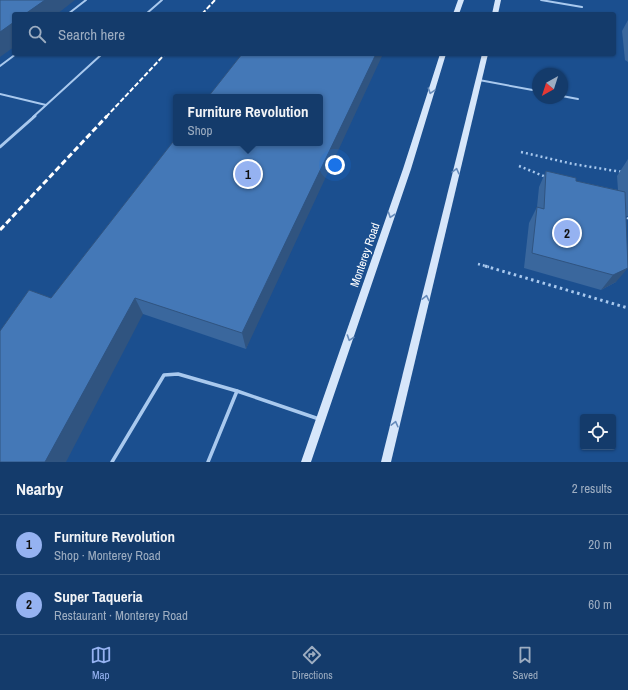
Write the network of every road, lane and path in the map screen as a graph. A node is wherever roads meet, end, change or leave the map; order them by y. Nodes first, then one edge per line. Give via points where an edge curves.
1 (86, 0) edge
2 (162, 0) edge
3 (460, 0) edge
4 (498, 0) edge
5 (541, 0) edge
6 (582, 7) dead end
7 (71, 12) edge
8 (148, 12) edge
9 (457, 12) edge
10 (495, 12) edge
11 (13, 56) edge
12 (100, 56) edge
13 (442, 56) edge
14 (484, 56) edge
15 (0, 66) edge
16 (478, 79) junction
17 (532, 90) edge
18 (0, 94) edge
19 (568, 97) edge
20 (578, 99) dead end
21 (46, 104) junction
22 (0, 146) edge
23 (521, 152) dead end
24 (519, 166) dead end
25 (628, 173) edge
26 (552, 180) edge
27 (620, 210) edge
28 (628, 219) edge
29 (478, 264) dead end
30 (628, 308) edge
31 (237, 391) junction
32 (321, 420) junction
33 (112, 462) edge
34 (208, 462) edge
35 (306, 462) edge
36 (386, 462) edge

1 - 7 lane
2 - 8 lane
3 - 9 main road
4 - 10 main road
5 - 6 lane
11 - 15 lane
12 - 21 lane
13 -> 32 main road, Monterey Road via 407,169
14 - 16 main road
16 - 17 lane
36 -> 16 main road
18 - 21 lane
19 - 20 lane
21 - 22 lane
23 - 25 path
24 - 26 path
27 - 28 path
29 - 30 path
31 - 32 lane
31 - 33 lane via 178,374 164,376
31 - 34 lane
32 - 35 main road, Monterey Road

